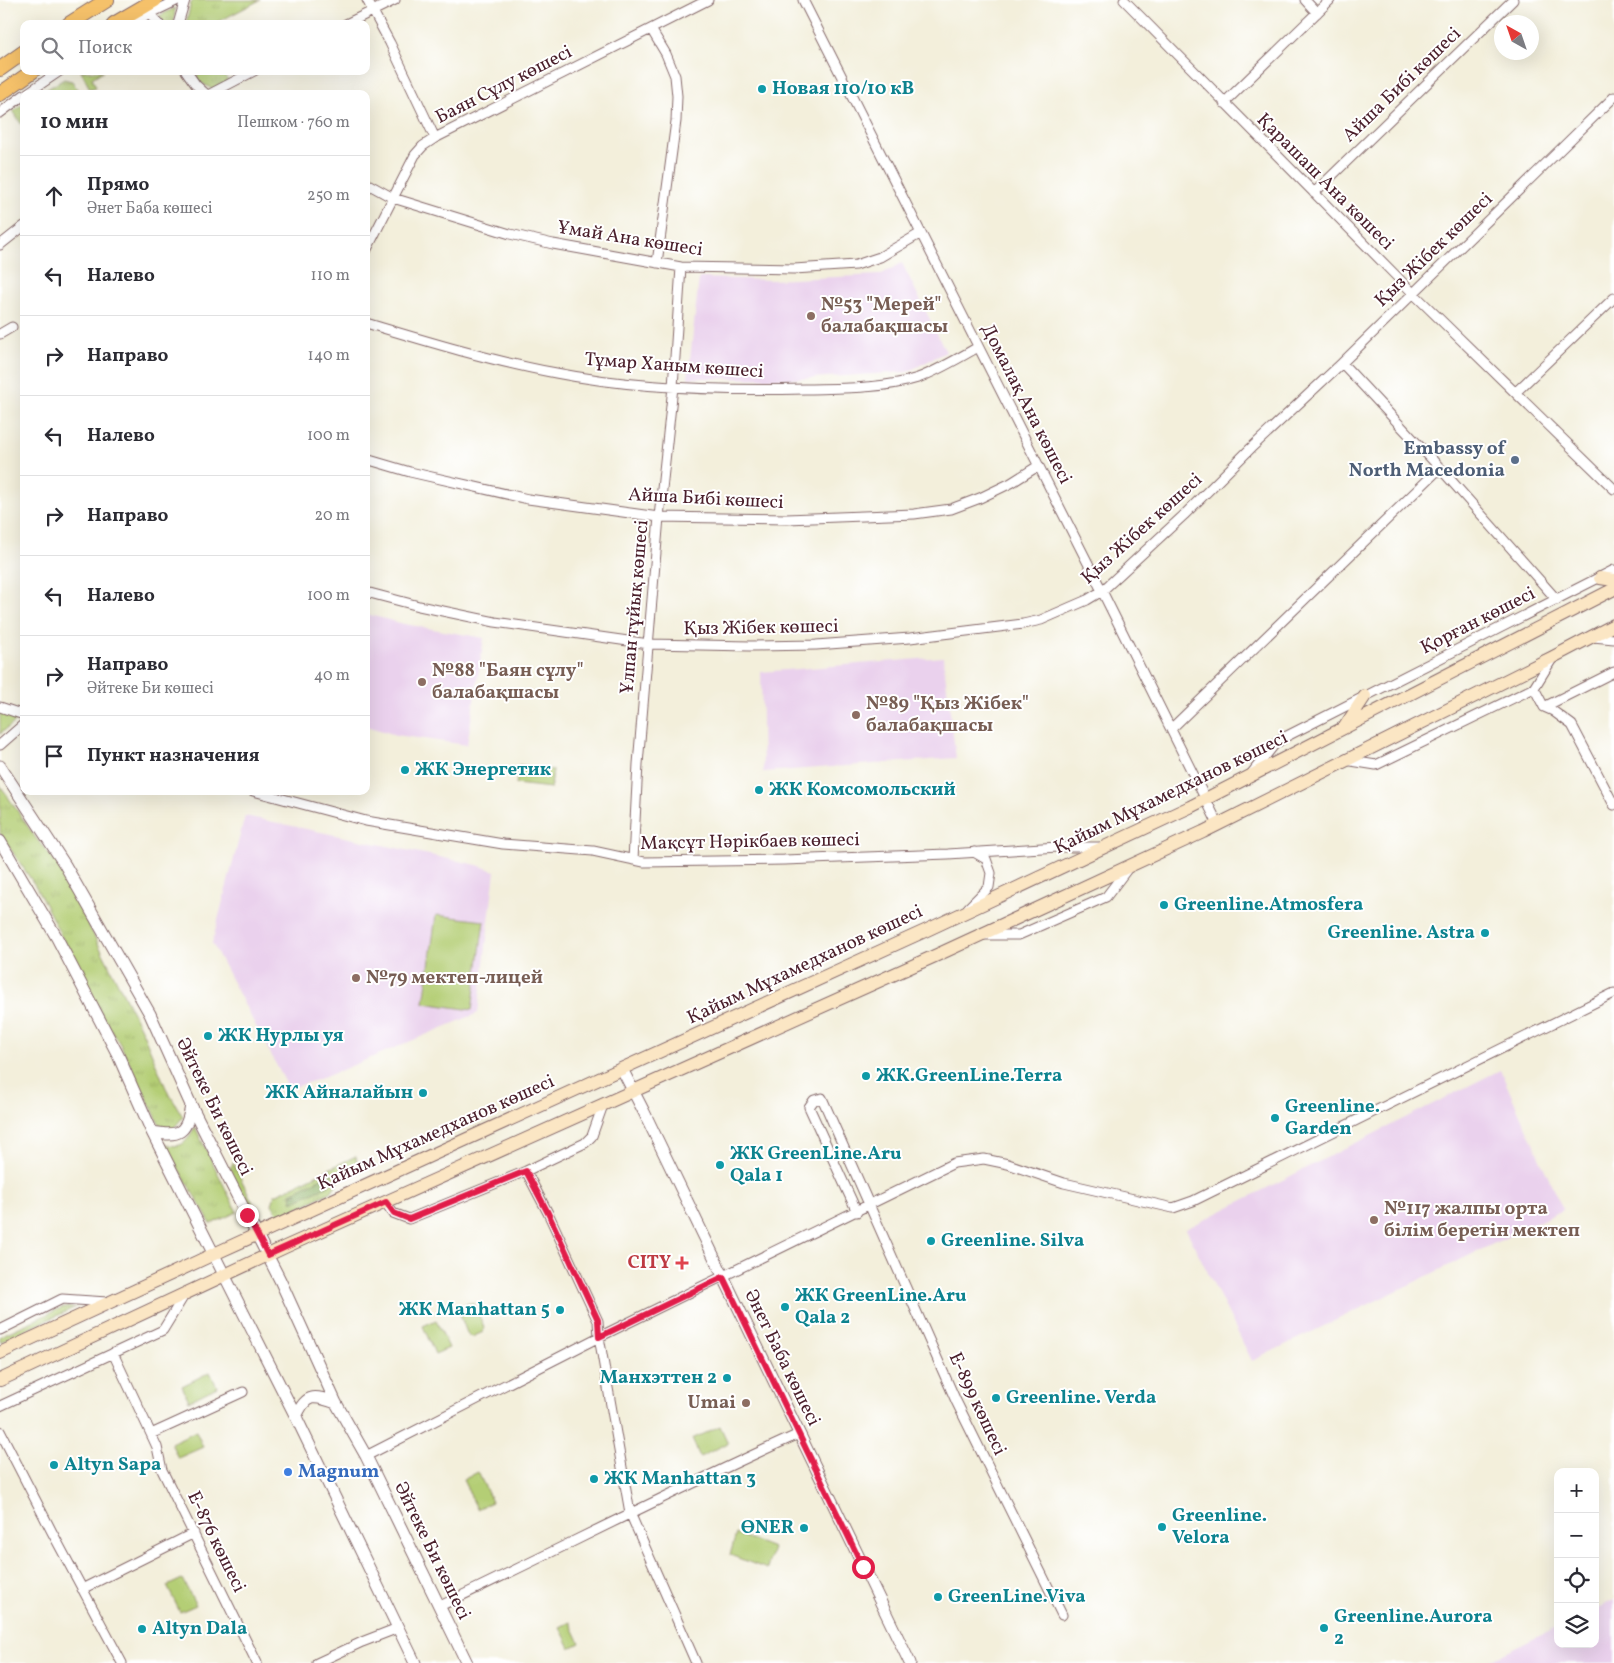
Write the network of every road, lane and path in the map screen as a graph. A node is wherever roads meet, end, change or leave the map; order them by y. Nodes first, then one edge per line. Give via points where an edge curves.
1 (107, 0) edge
2 (155, 0) edge
3 (178, 0) edge
4 (185, 0) edge
5 (367, 0) edge
6 (395, 0) edge
7 (708, 0) edge
8 (803, 0) edge
9 (1124, 0) edge
10 (1305, 0) edge
11 (1330, 0) edge
12 (1513, 0) edge
13 (373, 10) junction
14 (1318, 12) junction
15 (150, 14) junction
16 (75, 20) edge
17 (121, 20) edge
18 (140, 20) edge
19 (155, 20) edge
20 (179, 20) edge
21 (354, 20) edge
22 (651, 28) junction
23 (20, 55) edge
24 (0, 69) edge
25 (27, 75) edge
26 (54, 75) edge
27 (189, 75) edge
28 (246, 75) edge
29 (32, 90) edge
30 (201, 90) edge
31 (218, 90) edge
32 (0, 94) edge
33 (1614, 97) edge
34 (20, 99) edge
35 (1224, 103) junction
36 (0, 113) edge
37 (435, 138) junction
38 (370, 185) edge
39 (1314, 193) junction
40 (392, 198) junction
41 (20, 229) edge
42 (921, 233) junction
43 (370, 243) edge
44 (0, 245) edge
45 (657, 263) junction
46 (681, 267) junction
47 (1413, 293) junction
48 (1614, 298) edge
49 (370, 324) edge
50 (12, 327) dead end
51 (0, 334) edge
52 (978, 347) junction
53 (1342, 363) junction
54 (673, 386) junction
55 (1516, 392) junction
56 (370, 460) edge
57 (1038, 466) junction
58 (1440, 468) junction
59 (1614, 489) edge
60 (659, 517) junction
61 (1614, 570) edge
62 (1600, 578) junction
63 (1614, 580) edge
64 (1614, 589) edge
65 (1102, 591) junction
66 (370, 593) edge
67 (1557, 600) junction
68 (1614, 625) edge
69 (1593, 636) junction
70 (1614, 639) edge
71 (649, 644) junction
72 (1553, 657) junction
73 (1614, 672) edge
74 (1534, 688) junction
75 (1365, 696) junction
76 (0, 707) edge
77 (1544, 707) junction
78 (20, 714) edge
79 (20, 728) edge
80 (1171, 729) junction
81 (1343, 729) junction
82 (0, 745) edge
83 (1345, 760) junction
84 (0, 766) edge
85 (1249, 777) junction
86 (268, 795) edge
87 (1206, 800) junction
88 (1614, 805) edge
89 (1218, 824) junction
90 (0, 841) edge
91 (1104, 847) junction
92 (974, 852) junction
93 (633, 860) junction
94 (1130, 866) junction
95 (962, 914) junction
96 (981, 935) junction
97 (1614, 993) edge
98 (622, 1069) junction
99 (632, 1091) junction
100 (191, 1105) junction
101 (603, 1105) junction
102 (152, 1132) junction
103 (526, 1171) junction
104 (386, 1202) junction
105 (869, 1205) junction
106 (857, 1212) junction
107 (258, 1235) junction
108 (214, 1254) junction
109 (268, 1255) junction
110 (224, 1275) junction
111 (723, 1277) junction
112 (185, 1294) junction
113 (110, 1302) junction
114 (0, 1330) edge
115 (599, 1337) junction
116 (0, 1353) edge
117 (113, 1353) junction
118 (0, 1380) edge
119 (243, 1392) dead end
120 (336, 1403) junction
121 (0, 1406) edge
122 (296, 1417) junction
123 (0, 1431) edge
124 (152, 1434) junction
125 (799, 1434) junction
126 (366, 1456) junction
127 (630, 1513) junction
128 (194, 1533) junction
129 (82, 1589) junction
130 (440, 1606) junction
131 (1062, 1615) dead end
132 (398, 1628) junction
133 (122, 1663) edge
134 (257, 1663) edge
135 (317, 1663) edge
136 (415, 1663) edge
137 (467, 1663) edge
138 (696, 1663) edge
139 (910, 1663) edge

1 - 16 main road
2 - 17 main road
3 - 15 street
4 - 20 street
5 - 13 street
6 - 13 street
7 - 22 street, Баян Сұлу көшесі
8 - 42 street, Домалақ Ана көшесі
9 - 35 street, Қарашаш Ана көшесі
10 - 14 street
11 - 14 street
12 - 39 street, Айша Бибі көшесі
13 - 21 street
13 - 37 street
14 - 35 street
15 - 18 street
15 - 19 street
22 - 37 street, Баян Сұлу көшесі
22 - 45 street via 675,76 678,96
23 - 24 main road
25 - 32 main road
26 - 29 street
27 - 30 street
28 - 31 street
33 - 47 street, Қыз Жібек көшесі
34 - 36 street
35 - 39 street, Қарашаш Ана көшесі
37 - 40 street, Баян Сұлу көшесі via 415,155
38 - 40 street, Ұмай Ана көшесі
39 - 47 street, Қарашаш Ана көшесі
40 - 43 street, Баян Сұлу көшесі
40 - 45 street, Ұмай Ана көшесі via 510,234
41 - 44 street
42 - 46 street, Ұмай Ана көшесі via 880,257 856,265 794,269
42 - 52 street, Домалақ Ана көшесі
45 - 46 street, Ұмай Ана көшесі
46 - 54 street, Ұлпан тұйық көшесі
47 - 53 street, Қыз Жібек көшесі
47 - 55 street, Қарашаш Ана көшесі
48 - 55 street
49 - 54 street, Тұмар Ханым көшесі via 486,358 557,373
50 - 51 street
52 - 54 street, Тұмар Ханым көшесі via 939,369 891,383 764,390
52 - 57 street, Домалақ Ана көшесі
53 - 58 street, Қорған көшесі
53 - 65 street, Қыз Жібек көшесі
54 - 60 street, Ұлпан тұйық көшесі
55 - 59 street, Қарашаш Ана көшесі
56 - 60 street, Айша Бибі көшесі via 528,499
57 - 60 street, Айша Бибі көшесі via 980,498 951,509 914,514 787,519
57 - 65 street, Домалақ Ана көшесі
58 - 67 street, Қорған көшесі
58 - 80 street
60 - 71 street, Ұлпан тұйық көшесі
61 - 62 street
62 - 63 main road
62 - 67 street
64 - 81 main road, Қайым Мұхамедханов көшесі
65 - 71 street, Қыз Жібек көшесі via 1041,620 910,638 816,645
65 - 80 street, Домалақ Ана көшесі
66 - 71 street, Қыз Жібек көшесі via 494,622
67 - 75 street, Қорған көшесі
68 - 69 main road
69 - 70 street
69 - 72 main road
71 - 93 street, Ұлпан тұйық көшесі
72 - 74 street
72 - 83 main road
73 - 77 street
74 - 77 street
74 - 83 street via 1376,765
75 - 81 main road
75 - 85 street, Қорған көшесі via 1285,737 1274,745
76 - 78 street
77 - 88 street via 1572,725
79 - 82 street
80 - 87 street, Домалақ Ана көшесі
81 - 85 main road, Қайым Мұхамедханов көшесі
83 - 89 main road
84 - 100 street, Әйтеке Би көшесі via 65,865 130,977
85 - 87 main road, Қайым Мұхамедханов көшесі
86 - 93 street, Мақсұт Нәрікбаев көшесі via 366,821 504,844 593,851
87 - 89 street, Домалақ Ана көшесі
87 - 91 main road, Қайым Мұхамедханов көшесі
89 - 94 main road
90 - 102 street via 57,938 118,1055
91 - 92 street, Мақсұт Нәрікбаев көшесі via 1058,846
91 - 95 main road, Қайым Мұхамедханов көшесі
92 - 93 street, Мақсұт Нәрікбаев көшесі via 722,862
92 - 95 street via 986,860 991,873 989,887
94 - 96 main road
94 - 96 street via 1106,896 1019,935
95 - 98 main road, Қайым Мұхамедханов көшесі
96 - 99 main road
97 - 105 street via 1173,1208 1064,1183 1008,1164 984,1160 954,1163
98 - 99 street, Әнет Баба көшесі
98 - 107 main road, Қайым Мұхамедханов көшесі
99 - 101 main road
99 - 111 street, Әнет Баба көшесі
100 - 102 street via 190,1118 177,1133
100 - 107 street, Әйтеке Би көшесі
101 - 103 street via 592,1136 585,1143
101 - 104 main road
102 - 108 street
103 - 104 street via 409,1219 394,1213
103 - 115 street via 598,1320
104 - 109 main road
105 - 106 street
105 - 106 street, Е-899 көшесі via 822,1098 814,1100 809,1107
105 - 131 street, Е-899 көшесі via 956,1401
106 - 111 street
107 - 108 main road, Қайым Мұхамедханов көшесі
107 - 109 street, Әйтеке Би көшесі
108 - 110 street
108 - 113 main road, Қайым Мұхамедханов көшесі
109 - 110 main road
109 - 120 street, Әйтеке Би көшесі
110 - 112 main road
110 - 122 street
111 - 115 street
111 - 125 street, Әнет Баба көшесі
112 - 117 street via 163,1330
112 - 118 main road
113 - 114 street via 62,1299
113 - 116 main road, Қайым Мұхамедханов көшесі
115 - 126 street
115 - 127 street
117 - 121 street
117 - 124 street, Е-876 көшесі
119 - 124 street
120 - 122 street via 321,1397 309,1398 301,1404
120 - 126 street, Әйтеке Би көшесі
122 - 132 street
123 - 129 street
124 - 128 street, Е-876 көшесі via 162,1470
125 - 127 street
125 - 139 street, Әнет Баба көшесі
126 - 130 street, Әйтеке Би көшесі
127 - 130 street
127 - 138 street
128 - 129 street
128 - 134 street, Е-876 көшесі
129 - 133 street
130 - 137 street, Әйтеке Би көшесі
132 - 135 street
132 - 136 street

